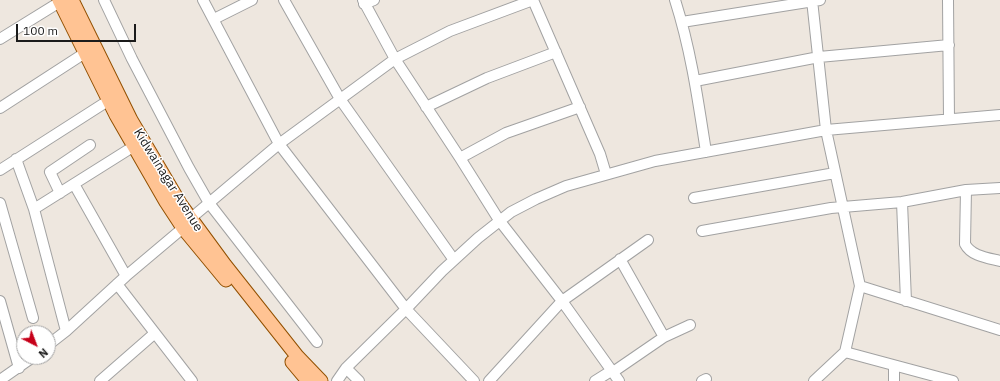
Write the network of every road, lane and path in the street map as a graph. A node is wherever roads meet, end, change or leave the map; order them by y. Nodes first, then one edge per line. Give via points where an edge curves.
1 (63, 0) edge
2 (104, 0) edge
3 (203, 0) edge
4 (252, 0) edge
5 (284, 0) edge
6 (374, 0) edge
7 (533, 0) edge
8 (675, 0) edge
9 (815, 0) edge
10 (948, 0) edge
11 (363, 2) edge
12 (214, 19) junction
13 (682, 22) junction
14 (0, 38) edge
15 (949, 45) junction
16 (90, 49) junction
17 (556, 52) junction
18 (819, 57) junction
19 (395, 59) junction
20 (696, 81) junction
21 (113, 97) junction
22 (340, 99) junction
23 (426, 107) junction
24 (580, 107) junction
25 (0, 108) edge
26 (1000, 114) edge
27 (949, 119) junction
28 (826, 130) junction
29 (138, 143) junction
30 (279, 144) junction
31 (90, 145) dead end
32 (706, 152) junction
33 (460, 158) junction
34 (16, 159) junction
35 (0, 170) edge
36 (835, 173) junction
37 (606, 174) junction
38 (74, 184) junction
39 (1000, 188) edge
40 (966, 190) junction
41 (60, 193) junction
42 (694, 198) dead end
43 (902, 202) junction
44 (0, 203) edge
45 (209, 203) junction
46 (843, 207) junction
47 (34, 209) junction
48 (499, 220) junction
49 (187, 224) junction
50 (702, 231) dead end
51 (648, 240) dead end
52 (454, 260) junction
53 (620, 260) junction
54 (1000, 262) edge
55 (126, 276) junction
56 (117, 284) junction
57 (860, 286) junction
58 (0, 301) edge
59 (562, 301) junction
60 (906, 301) junction
61 (406, 309) junction
62 (33, 318) dead end
63 (690, 325) dead end
64 (1000, 330) edge
65 (66, 331) junction
66 (155, 333) junction
67 (664, 338) junction
68 (56, 339) edge
69 (317, 342) dead end
70 (845, 352) junction
71 (24, 365) edge
72 (894, 366) junction
73 (20, 368) junction
74 (346, 368) junction
75 (612, 371) junction
76 (188, 379) edge
77 (0, 380) edge
78 (100, 381) edge
79 (308, 381) edge
80 (321, 381) edge
81 (337, 381) edge
82 (358, 381) edge
83 (474, 381) edge
84 (489, 381) edge
85 (595, 381) edge
86 (619, 381) edge
87 (814, 381) edge
88 (894, 381) edge
89 (952, 381) edge

1 - 14 street
1 - 16 main road, Kidwainagar Avenue
2 - 45 street via 132,59
3 - 12 street
4 - 12 street
5 - 22 street
6 - 11 street
7 - 17 street
7 - 19 street via 450,31
8 - 13 street
9 - 13 street
9 - 18 street
10 - 15 street
11 - 19 street
12 - 30 street
13 - 20 street
15 - 18 street
15 - 27 street
16 - 21 main road, Kidwainagar Avenue
16 - 25 street
17 - 23 street via 487,78
17 - 24 street
18 - 20 street
18 - 28 street
19 - 22 street
19 - 23 street
20 - 32 street
21 - 29 main road, Kidwainagar Avenue
21 - 34 street
22 - 30 street
22 - 52 street
23 - 33 street
24 - 33 street via 506,133
24 - 37 street
26 - 27 street
27 - 28 street
28 - 32 street
28 - 36 street
29 - 38 street
29 - 49 main road, Kidwainagar Avenue via 166,202
30 - 45 street
30 - 61 street
31 - 41 street via 50,172
32 - 37 street via 654,161
33 - 48 street
34 - 35 street
34 - 47 street
36 - 42 street
36 - 46 street
37 - 48 street via 542,196
38 - 41 street
38 - 55 street
39 - 40 street
40 - 43 street
40 - 54 street via 965,244 974,254
41 - 47 street
43 - 46 street
43 - 60 street
44 - 62 street
45 - 49 street
45 - 69 street
46 - 50 street
46 - 57 street
47 - 65 street
48 - 52 street
48 - 59 street
49 - 55 street
49 - 79 main road, Kidwainagar Avenue
49 - 80 main road, Kidwainagar Avenue via 225,265 297,356
51 - 53 street
52 - 61 street
53 - 59 street
53 - 67 street
55 - 56 street
56 - 65 street
56 - 66 street
57 - 60 street
57 - 70 street
58 - 73 street
59 - 75 street
59 - 84 street
60 - 64 street
61 - 74 street
61 - 83 street
63 - 67 street
65 - 68 street
66 - 76 street
66 - 78 street
67 - 75 street
70 - 72 street
70 - 87 street
71 - 73 street
72 - 88 street
72 - 89 street
73 - 77 street
74 - 81 street
74 - 82 street
75 - 85 street
75 - 86 street

